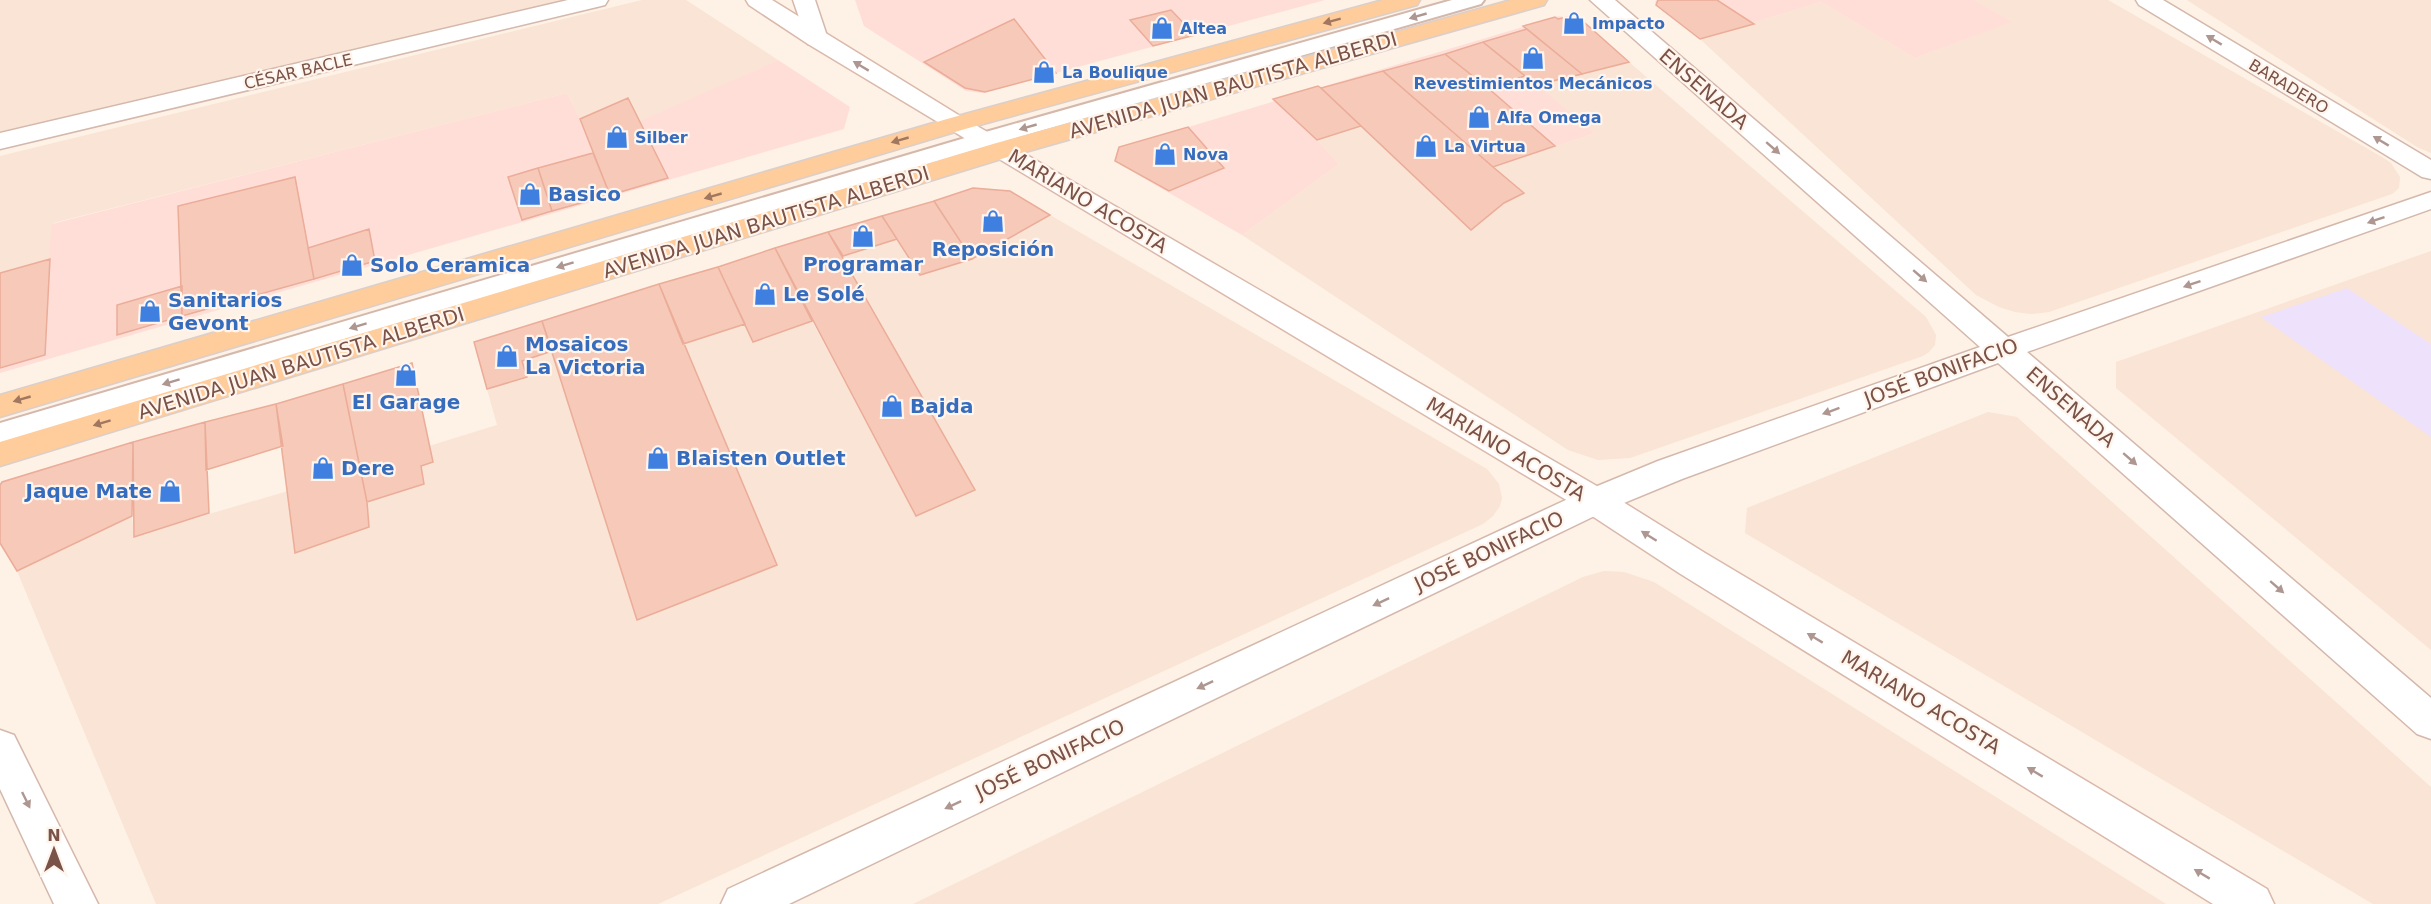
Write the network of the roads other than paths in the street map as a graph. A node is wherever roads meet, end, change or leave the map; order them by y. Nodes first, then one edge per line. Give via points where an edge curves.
1 (597, 0) edge
2 (757, 0) edge
3 (804, 0) edge
4 (1409, 0) edge
5 (1474, 0) edge
6 (1536, 0) edge
7 (1601, 0) edge
8 (2147, 0) edge
9 (816, 39) junction
10 (956, 124) junction
11 (0, 141) edge
12 (993, 145) junction
13 (2431, 171) edge
14 (2431, 200) edge
15 (2005, 349) junction
16 (0, 406) edge
17 (0, 433) edge
18 (0, 454) edge
19 (1595, 501) junction
20 (2431, 722) edge
21 (0, 747) edge
22 (76, 904) edge
23 (743, 904) edge
24 (2252, 904) edge

1 - 11 street, CÉSAR BACLE
2 - 9 street, MARIANO ACOSTA
3 - 9 street
4 -> 10 main road, AVENIDA JUAN BAUTISTA ALBERDI
5 -> 12 lane
6 - 12 main road, AVENIDA JUAN BAUTISTA ALBERDI
7 -> 15 street, ENSENADA
13 -> 8 street, BARADERO
10 -> 9 street, MARIANO ACOSTA
10 - 12 street, MARIANO ACOSTA
10 -> 16 main road, AVENIDA JUAN BAUTISTA ALBERDI
12 -> 17 lane
12 -> 18 main road, AVENIDA JUAN BAUTISTA ALBERDI
12 - 19 street, MARIANO ACOSTA
14 -> 15 street, JOSÉ BONIFACIO
15 -> 19 street, JOSÉ BONIFACIO
15 -> 20 street, ENSENADA
19 -> 23 street, JOSÉ BONIFACIO
24 -> 19 street, MARIANO ACOSTA
21 -> 22 street

